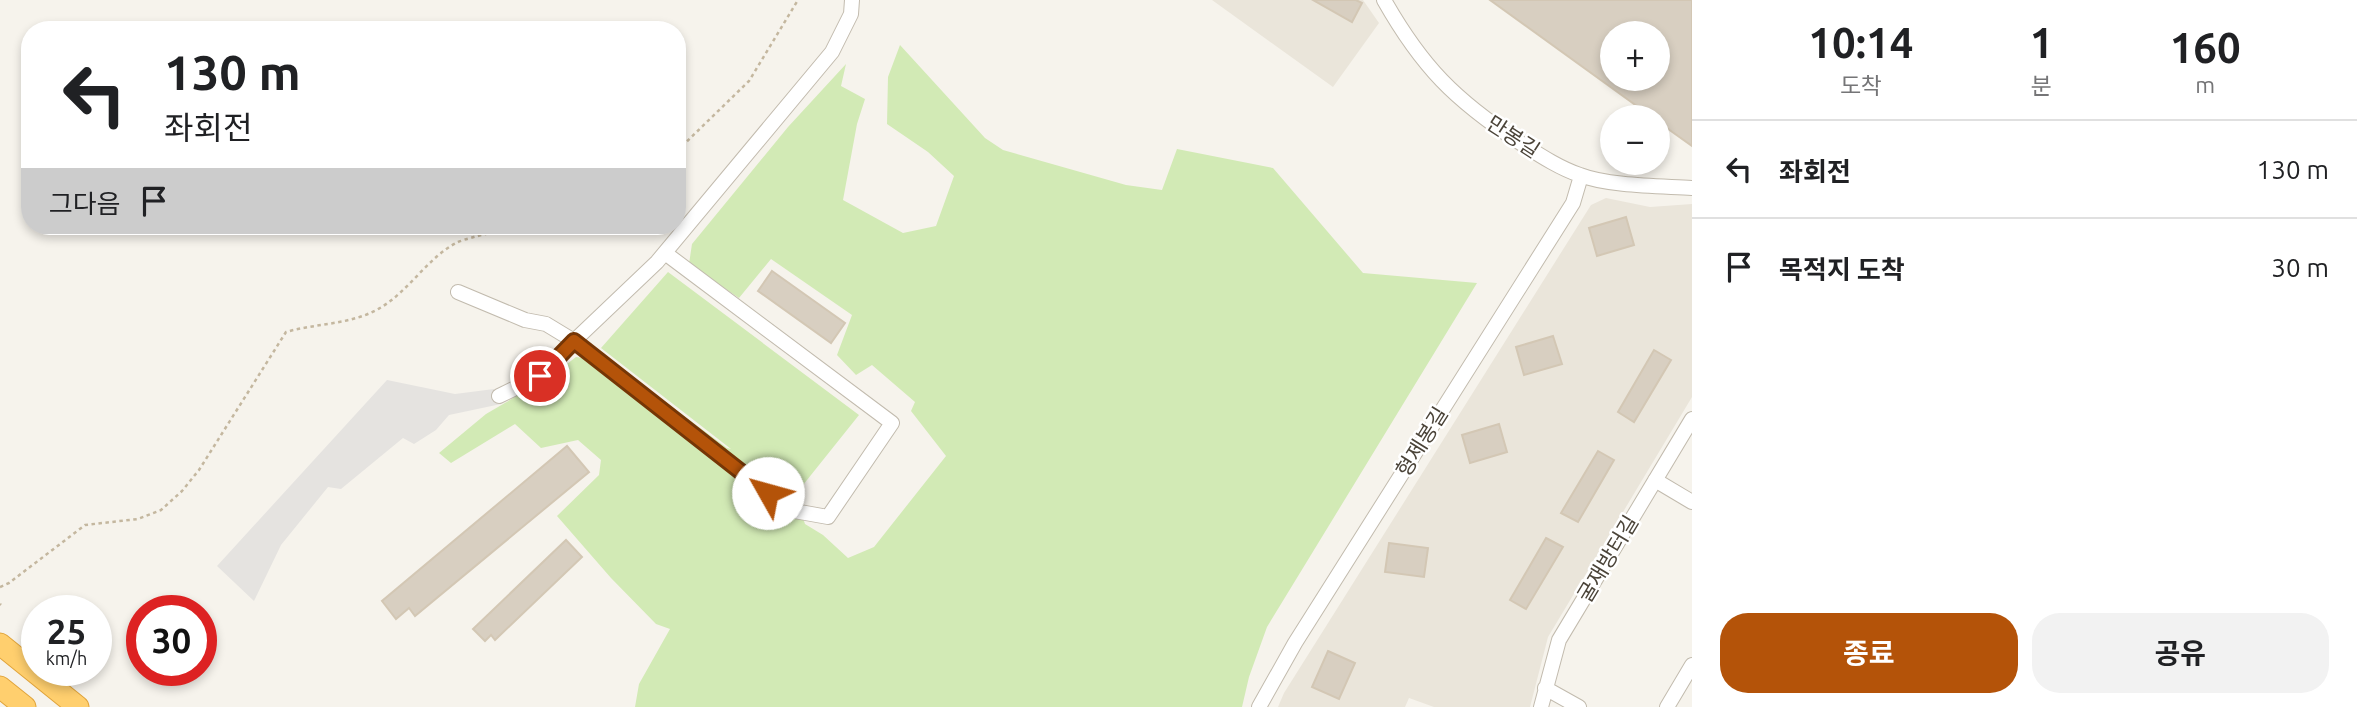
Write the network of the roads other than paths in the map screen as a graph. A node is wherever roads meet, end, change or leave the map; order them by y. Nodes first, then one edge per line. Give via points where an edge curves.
1 (852, 0) edge
2 (1384, 0) edge
3 (1581, 176) junction
4 (1692, 188) edge
5 (686, 228) edge
6 (680, 235) edge
7 (665, 253) junction
8 (458, 292) dead end
9 (574, 341) junction
10 (499, 396) dead end
11 (1692, 419) edge
12 (1655, 480) junction
13 (1692, 502) edge
14 (0, 644) edge
15 (1692, 664) edge
16 (0, 687) edge
17 (1545, 688) junction
18 (25, 707) edge
19 (78, 707) edge
20 (1259, 707) edge
21 (1541, 707) edge
22 (1579, 707) edge
23 (1667, 707) edge

1 - 5 street via 851,15 832,51
2 - 3 street, 만봉길 via 1422,59 1452,93 1486,121
3 - 4 street, 만봉길
3 - 20 street, 형제봉길 via 1573,203
6 - 7 street
7 - 9 street
7 - 9 street via 892,424 828,517 789,510
8 - 9 street via 546,324
9 - 10 street via 540,376
11 - 12 street, 굴재방터길
12 - 13 street
12 - 17 street, 굴재방터길 via 1559,640
14 - 19 highway
15 - 23 street
16 - 18 highway
17 - 21 street, 굴재방터길
17 - 22 street

